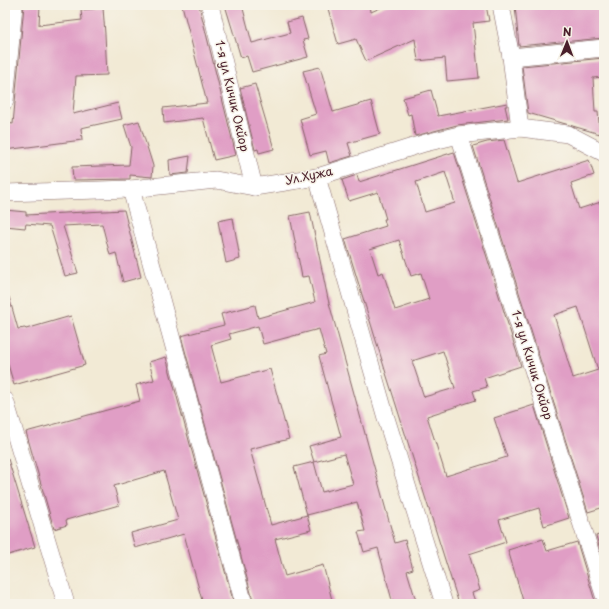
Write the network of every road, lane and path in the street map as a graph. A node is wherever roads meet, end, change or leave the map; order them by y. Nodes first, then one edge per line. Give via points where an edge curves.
1 (14, 5) edge
2 (210, 5) edge
3 (500, 5) edge
4 (604, 48) edge
5 (511, 57) junction
6 (5, 101) edge
7 (520, 128) junction
8 (459, 135) junction
9 (604, 153) edge
10 (317, 177) junction
11 (254, 187) junction
12 (131, 189) junction
13 (5, 193) edge
14 (5, 400) edge
15 (604, 595) edge
16 (66, 604) edge
17 (244, 604) edge
18 (444, 604) edge

1 - 6 street
2 - 11 street, 1-я ул Кичик Окйор
3 - 5 street
4 - 5 street
5 - 7 street
7 - 8 street, Ул.Хужа
7 - 9 street, Ул.Хужа via 568,134
8 - 10 street, Ул.Хужа
8 - 15 street, 1-я ул Кичик Окйор
10 - 11 street, Ул.Хужа
10 - 18 street via 386,418
11 - 12 street, Ул.Хужа via 216,180
12 - 13 street, Ул.Хужа
12 - 17 street
14 - 16 street

